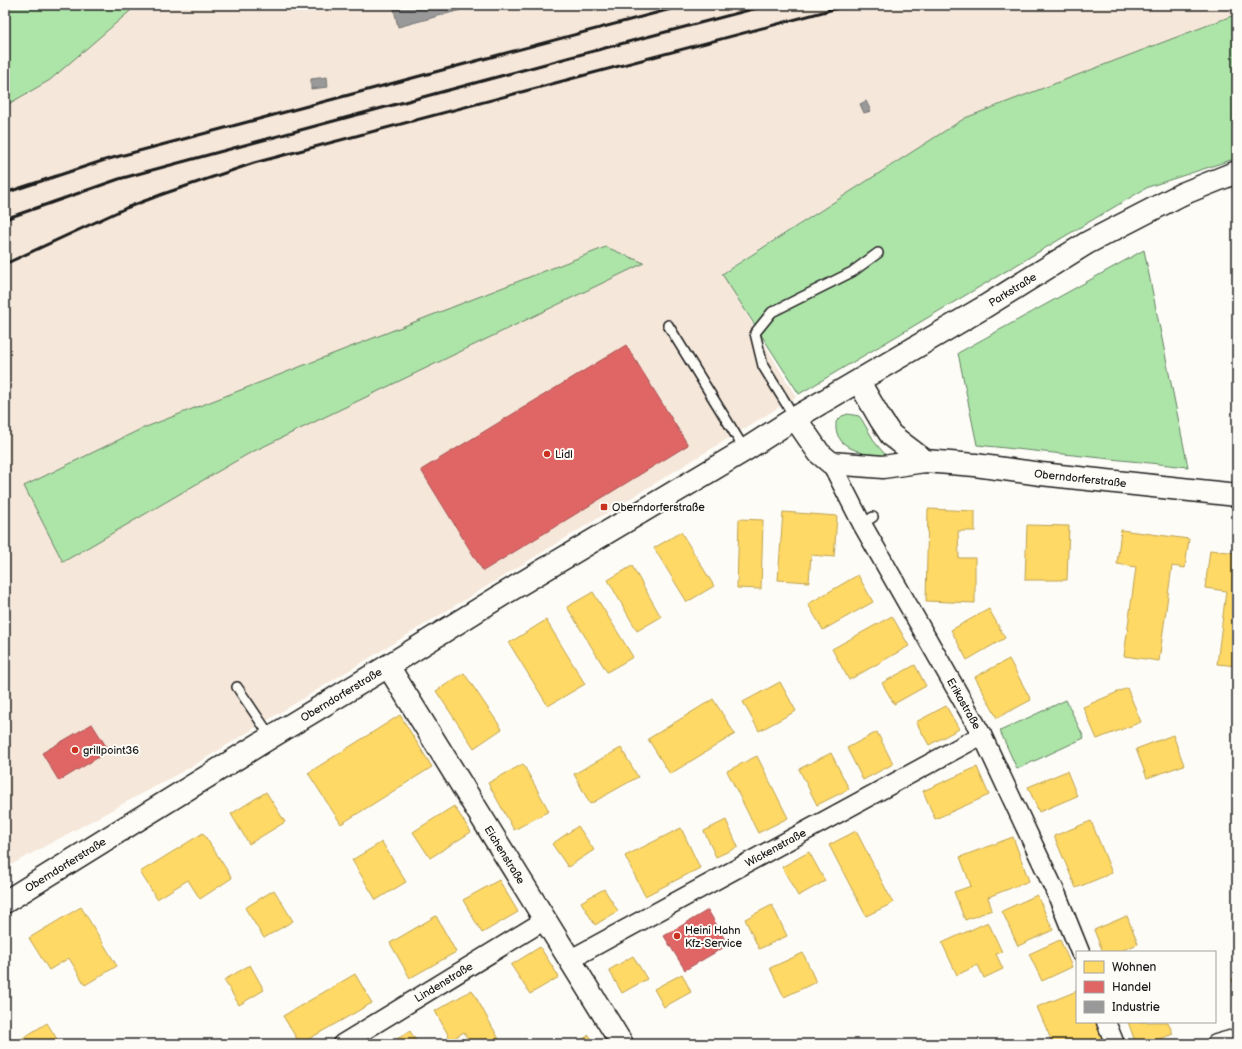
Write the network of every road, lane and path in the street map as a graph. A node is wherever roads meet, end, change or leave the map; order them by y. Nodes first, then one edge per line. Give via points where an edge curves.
1 (1237, 172) edge
2 (878, 254) dead end
3 (668, 325) dead end
4 (859, 382) junction
5 (795, 418) junction
6 (745, 450) junction
7 (925, 461) junction
8 (831, 463) junction
9 (1237, 495) edge
10 (388, 666) junction
11 (237, 687) dead end
12 (982, 735) junction
13 (270, 737) junction
14 (5, 902) edge
15 (545, 920) junction
16 (1080, 951) edge
17 (569, 960) junction
18 (1106, 1023) edge
19 (1237, 1038) edge
20 (342, 1044) edge
21 (622, 1044) edge
22 (1115, 1044) edge
23 (1216, 1044) edge

1 - 4 main road, Parkstraße via 1182,194 1087,243
2 - 5 lane via 852,272 772,312 755,333 763,366
3 - 6 lane
4 - 5 main road, Parkstraße
4 - 7 main road via 891,435
5 - 6 main road, Oberndorferstraße
5 - 8 main road via 819,453
6 - 10 main road, Oberndorferstraße
7 - 8 main road, Oberndorferstraße via 883,468
7 - 9 main road, Oberndorferstraße
8 - 12 street, Erikastraße via 867,521
10 - 13 main road, Oberndorferstraße
10 - 15 main road, Eichenstraße
11 - 13 lane
12 - 16 street, Erikastraße via 1057,895
12 - 17 street, Wickenstraße
13 - 14 main road, Oberndorferstraße
15 - 17 main road, Eichenstraße
15 - 20 street, Lindenstraße
17 - 21 main road, Eichenstraße
18 - 22 street
19 - 23 street

